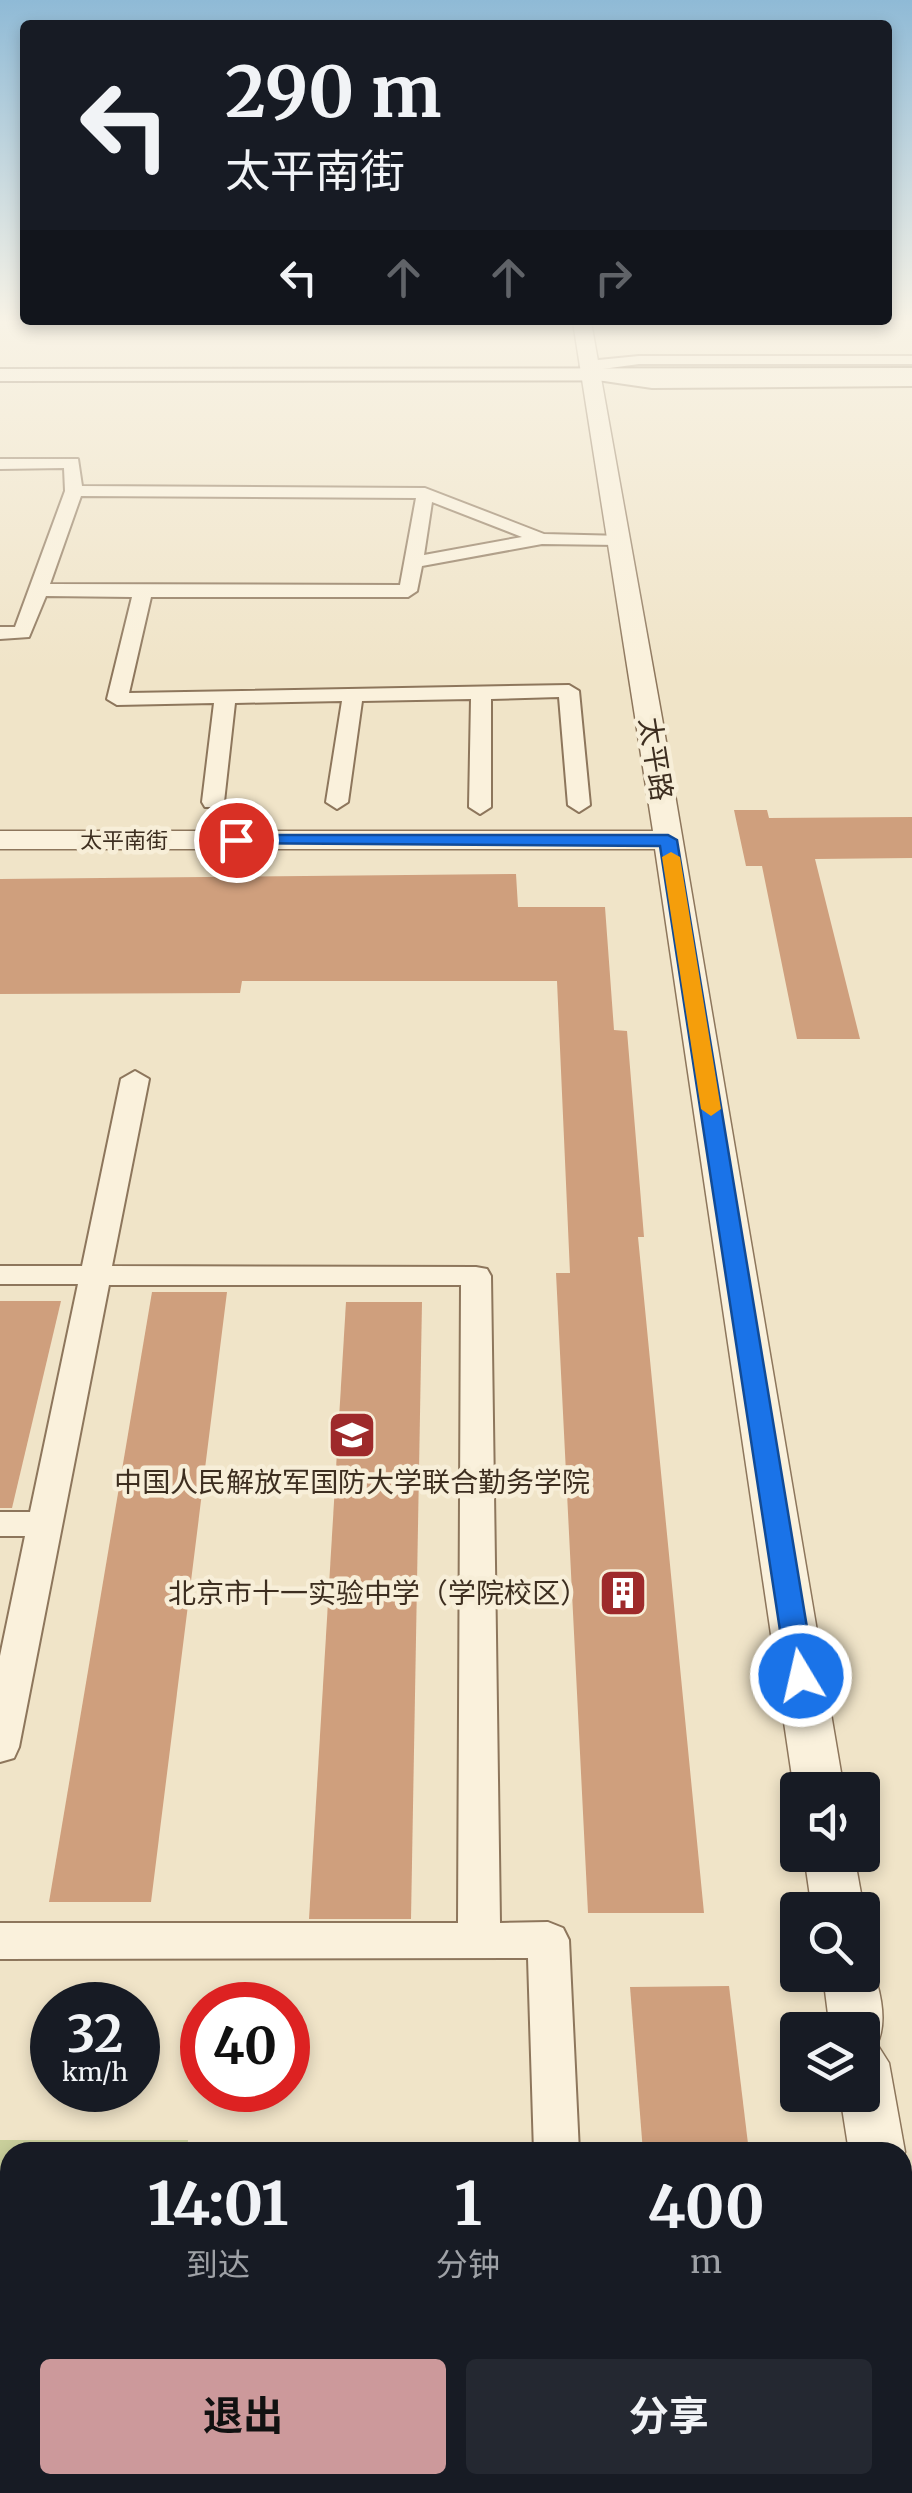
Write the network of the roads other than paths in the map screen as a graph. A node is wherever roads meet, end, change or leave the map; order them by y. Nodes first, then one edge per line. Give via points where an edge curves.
1 (601, 438) edge
2 (0, 464) edge
3 (74, 491) junction
4 (425, 493) junction
5 (542, 539) junction
6 (618, 540) junction
7 (414, 562) junction
8 (39, 590) junction
9 (142, 591) junction
10 (0, 633) edge
11 (481, 692) junction
12 (353, 695) junction
13 (225, 697) junction
14 (213, 802) dead end
15 (337, 802) dead end
16 (579, 804) dead end
17 (480, 807) dead end
18 (0, 840) edge
19 (668, 840) junction
20 (135, 1079) dead end
21 (0, 1276) edge
22 (98, 1276) junction
23 (0, 1524) edge
24 (46, 1524) junction
25 (0, 1747) edge
26 (816, 1772) edge
27 (479, 1940) junction
28 (0, 1942) edge
29 (870, 2112) edge
30 (556, 2142) edge
31 (875, 2142) edge

1 - 6 street, 太平路
2 - 3 street via 72,463
3 - 4 street
3 - 8 street
4 - 5 street
4 - 7 street
5 - 6 street
5 - 7 street
6 - 19 street, 太平路
7 - 9 street via 408,591
8 - 9 street
8 - 10 street via 22,632
9 - 13 street via 118,699
11 - 12 street
11 - 16 street via 569,691
11 - 17 street
12 - 13 street
12 - 15 street
13 - 14 street
18 - 19 street, 太平南街
19 - 26 street, 太平路
20 - 22 street
21 - 22 street
22 - 24 street
22 - 27 street via 476,1276
23 - 24 street
24 - 25 street
27 - 28 street
27 - 30 street via 548,1940
29 - 31 street

